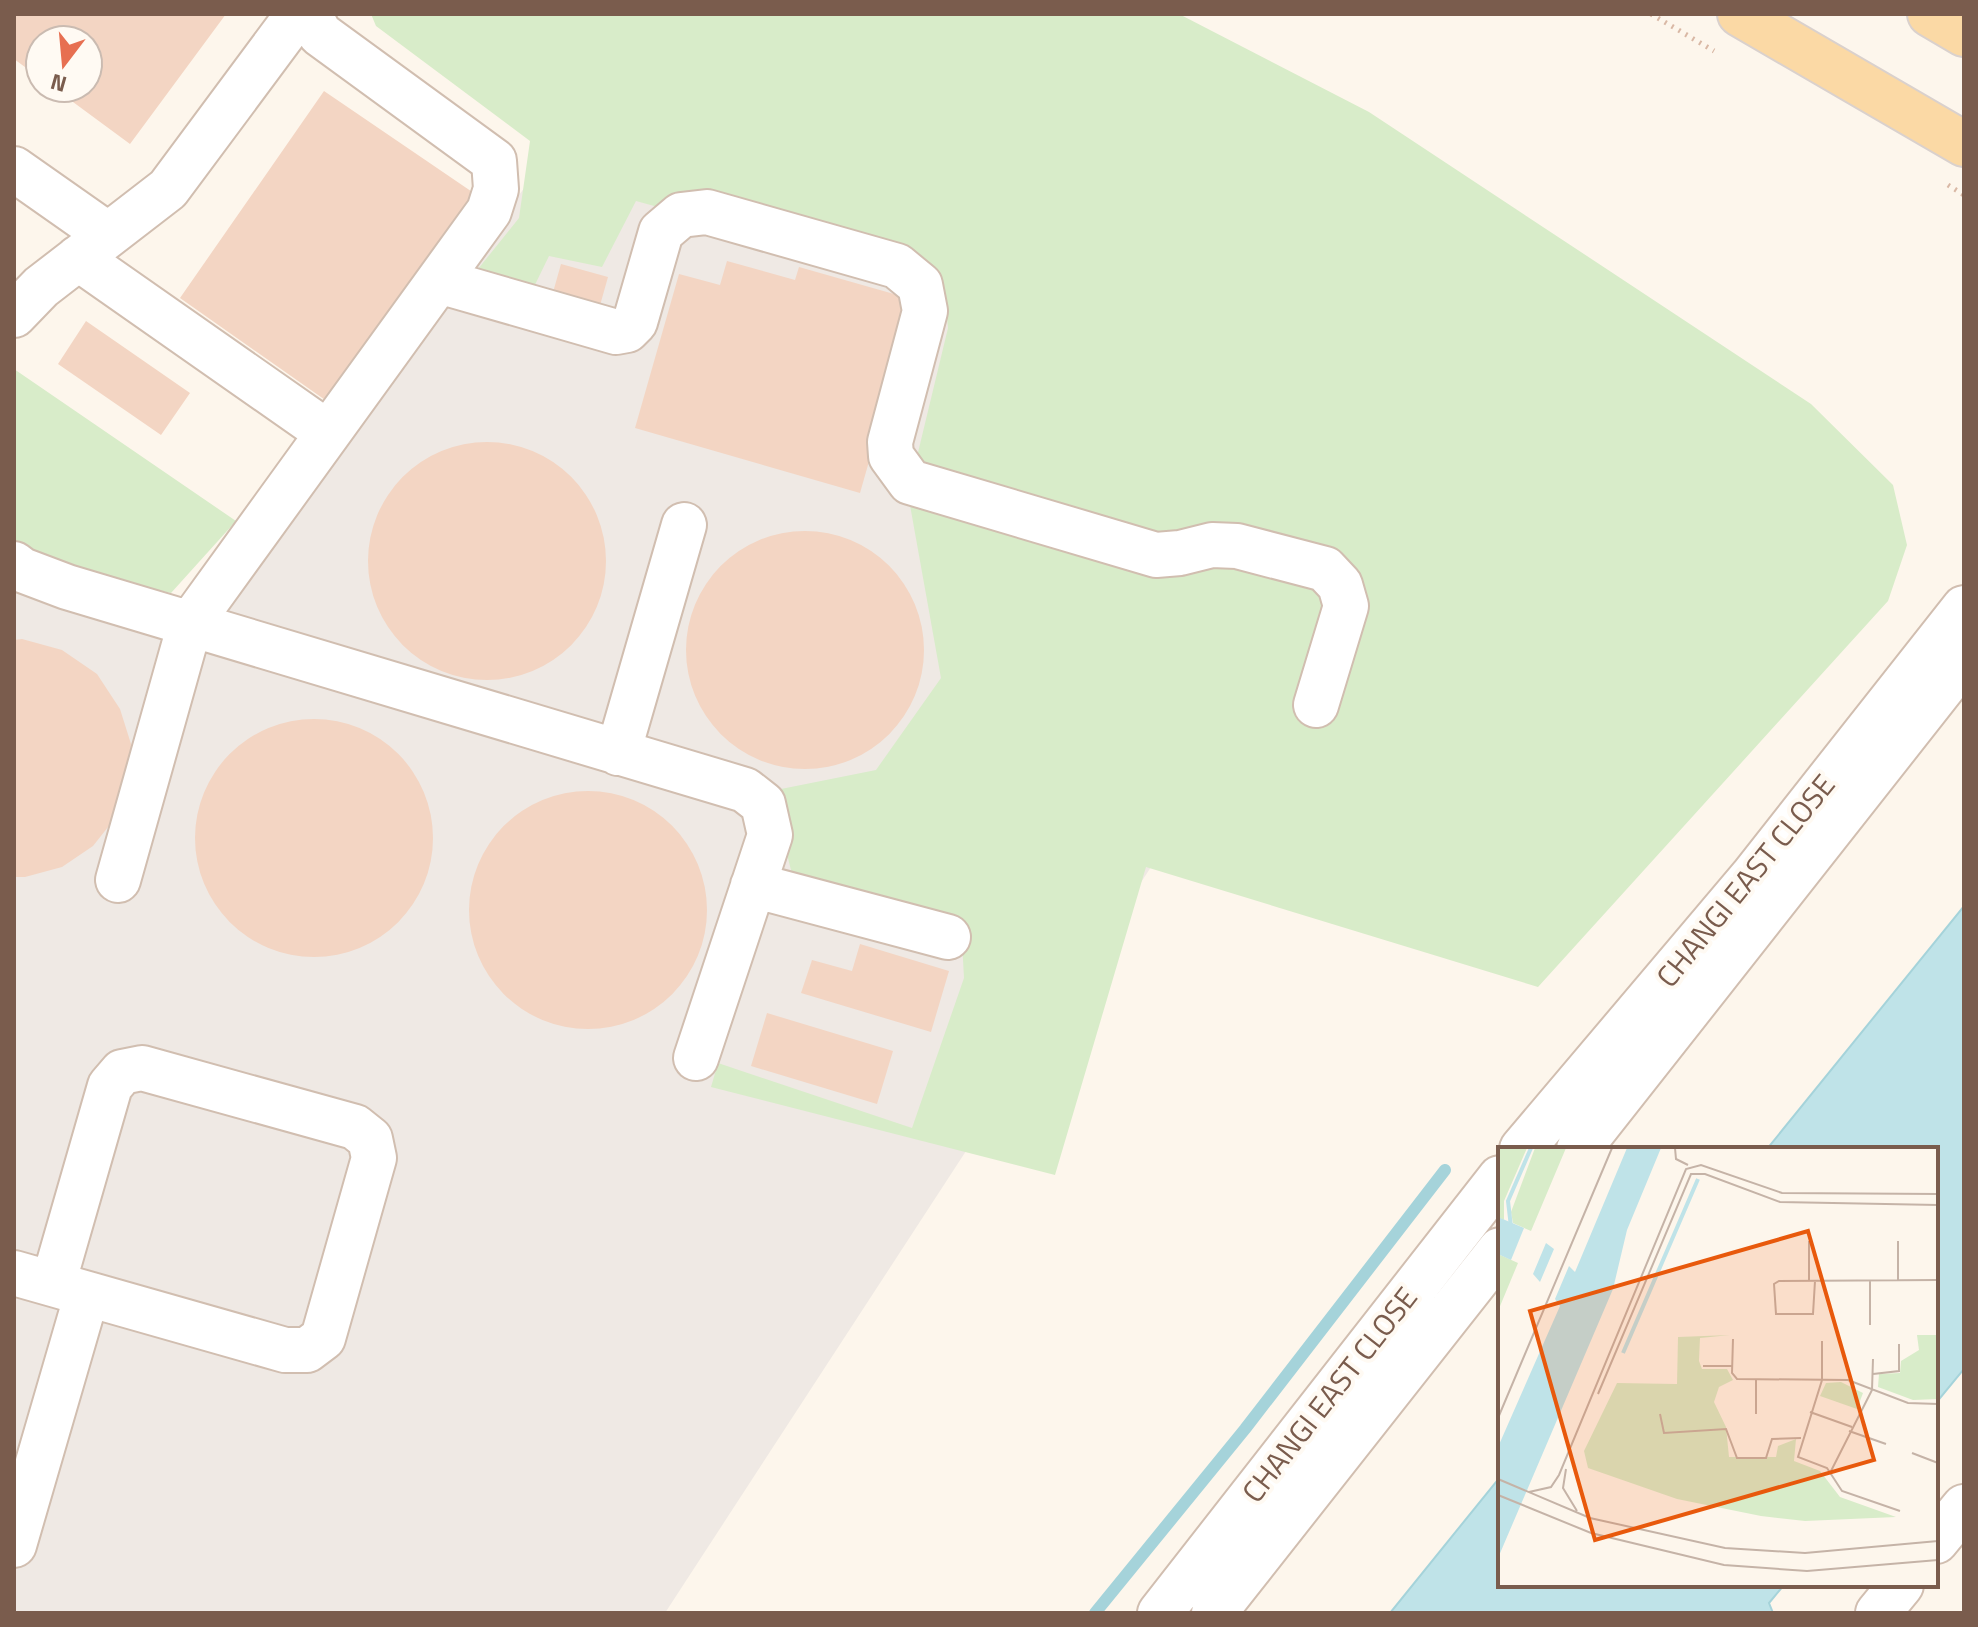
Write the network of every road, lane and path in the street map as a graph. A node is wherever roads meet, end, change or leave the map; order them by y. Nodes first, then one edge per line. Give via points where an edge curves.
1 (298, 14) edge
2 (309, 14) edge
3 (1740, 14) edge
4 (1930, 14) edge
5 (1964, 34) edge
6 (1964, 144) edge
7 (14, 169) edge
8 (93, 247) junction
9 (439, 281) junction
10 (14, 315) edge
11 (328, 433) junction
12 (684, 525) dead end
13 (14, 564) edge
14 (1964, 608) edge
15 (190, 624) junction
16 (1964, 660) edge
17 (1316, 705) dead end
18 (618, 753) junction
19 (118, 880) dead end
20 (753, 885) junction
21 (948, 937) dead end
22 (696, 1058) dead end
23 (1524, 1147) edge
24 (1581, 1147) edge
25 (1498, 1181) edge
26 (1498, 1253) edge
27 (51, 1284) edge
28 (1964, 1507) edge
29 (1938, 1539) edge
30 (14, 1545) edge
31 (1899, 1587) edge
32 (1160, 1613) edge
33 (1214, 1613) edge
34 (1878, 1613) edge

1 - 8 street via 168,189
2 - 9 street via 320,34 494,161 496,189 489,211
3 - 6 main road
4 - 5 main road
7 - 8 street
8 - 10 street
8 - 11 street
9 - 11 street
9 - 17 street via 616,332 627,330 635,322 661,232 681,215 707,212 897,266 920,285 925,311 890,442 891,456 910,482 1156,555 1237,546 1325,569 1340,585 1346,606
11 - 15 street
12 - 18 street
13 - 15 street via 67,587
14 - 23 street, CHANGI EAST CLOSE via 1752,877
15 - 18 street
15 - 19 street
16 - 24 street, CHANGI EAST CLOSE
18 - 20 street via 745,790 763,804 770,835
20 - 21 street
20 - 22 street
25 - 32 street, CHANGI EAST CLOSE
26 - 33 street, CHANGI EAST CLOSE
27 - 27 street via 110,1086 122,1072 142,1068 355,1127 370,1139 374,1158 323,1338 307,1350 285,1350
27 - 30 street
28 - 29 street
31 - 34 street

